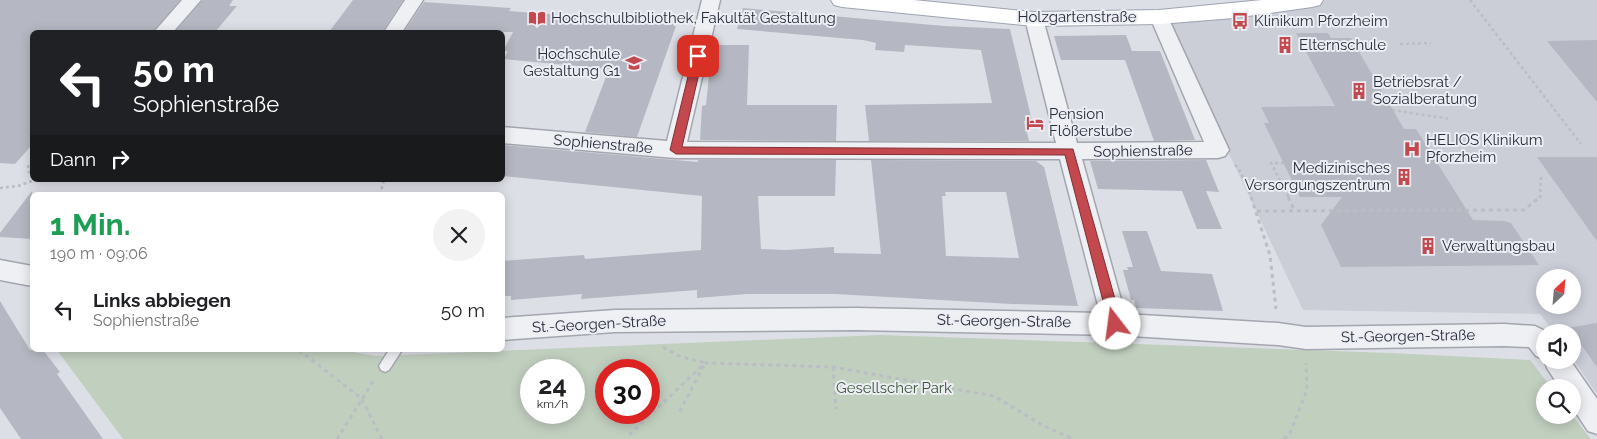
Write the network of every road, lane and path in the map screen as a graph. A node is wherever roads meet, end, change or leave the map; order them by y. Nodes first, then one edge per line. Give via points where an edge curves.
1 (192, 0) edge
2 (414, 0) edge
3 (711, 0) edge
4 (842, 0) edge
5 (1312, 0) edge
6 (1470, 0) edge
7 (1231, 6) edge
8 (1159, 17) junction
9 (1034, 19) junction
10 (165, 30) edge
11 (394, 30) edge
12 (1431, 42) dead end
13 (1400, 44) dead end
14 (1392, 110) dead end
15 (1450, 119) dead end
16 (505, 135) edge
17 (1581, 144) dead end
18 (676, 150) junction
19 (1218, 150) junction
20 (1069, 152) junction
21 (1284, 163) dead end
22 (1541, 175) dead end
23 (30, 182) edge
24 (0, 188) edge
25 (1257, 211) junction
26 (1295, 211) junction
27 (0, 270) edge
28 (30, 276) edge
29 (1115, 324) junction
30 (505, 329) edge
31 (1278, 334) junction
32 (1306, 338) junction
33 (1536, 343) edge
34 (302, 352) edge
35 (395, 352) edge
36 (705, 363) junction
37 (385, 366) dead end
38 (833, 367) junction
39 (1562, 369) edge
40 (361, 398) junction
41 (836, 409) dead end
42 (679, 413) dead end
43 (1597, 422) edge
44 (629, 435) dead end
45 (337, 439) edge
46 (382, 439) edge
47 (1073, 439) edge
48 (1284, 439) edge

1 - 10 street
2 - 11 street
3 - 18 street
4 - 9 main road, Holzgartenstraße
5 - 7 main road, Holzgartenstraße
6 - 17 path
7 - 8 main road, Holzgartenstraße
8 - 9 main road, Holzgartenstraße
8 - 19 street, Sophienstraße
9 - 20 street
12 - 13 path
14 - 15 path
16 - 18 street, Sophienstraße
18 - 20 street, Sophienstraße
19 - 20 street, Sophienstraße
19 - 25 path via 1239,169
20 - 29 street
21 - 26 path via 1271,163
22 - 26 path via 1540,198 1524,210
23 - 24 path
25 - 26 path
25 - 31 path via 1270,255
27 - 28 street
29 - 30 street, St.-Georgen-Straße via 856,319 615,321
29 - 31 street, St.-Georgen-Straße
31 - 32 street, St.-Georgen-Straße
32 - 33 street, St.-Georgen-Straße via 1464,334
32 - 48 path via 1307,390 1290,433
34 - 40 path
35 - 37 lane
36 - 38 path
36 - 42 path
36 - 44 path
38 - 41 path
38 - 47 path via 994,396
39 - 43 street
40 - 45 path
40 - 46 path

